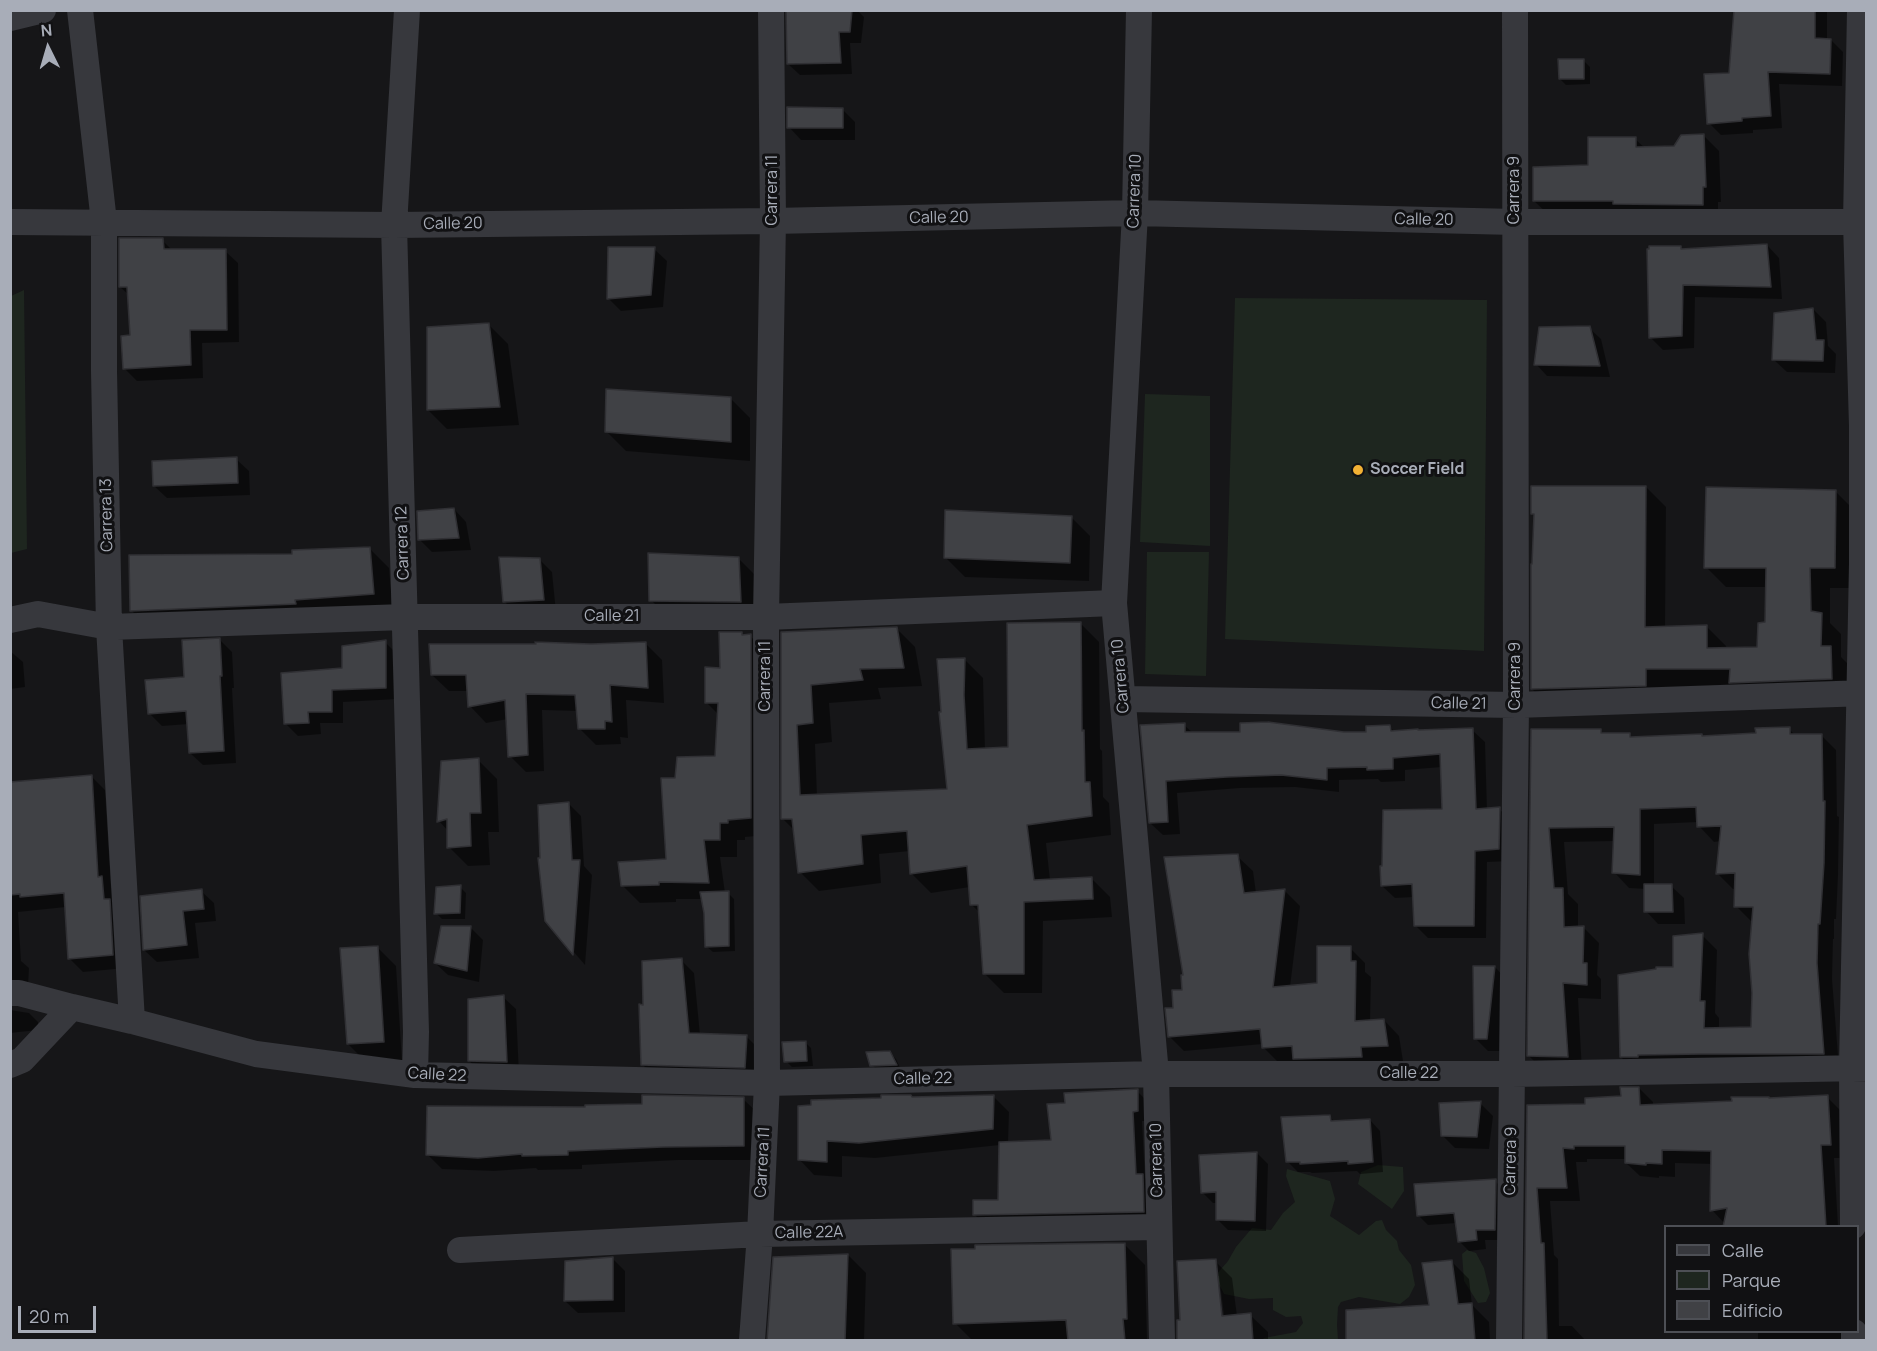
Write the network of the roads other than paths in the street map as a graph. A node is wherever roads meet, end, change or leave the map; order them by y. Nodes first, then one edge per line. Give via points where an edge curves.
1 (43, 10) edge
2 (80, 10) edge
3 (407, 10) edge
4 (771, 10) edge
5 (1139, 10) edge
6 (1515, 10) edge
7 (1860, 10) edge
8 (10, 18) edge
9 (1135, 213) junction
10 (773, 221) junction
11 (10, 222) edge
12 (104, 222) junction
13 (1515, 222) junction
14 (1861, 222) edge
15 (394, 225) junction
16 (1114, 603) junction
17 (405, 617) junction
18 (766, 617) junction
19 (10, 620) edge
20 (109, 627) junction
21 (1863, 693) edge
22 (1124, 699) junction
23 (1516, 705) junction
24 (10, 993) edge
25 (72, 1007) junction
26 (132, 1021) junction
27 (10, 1065) edge
28 (1859, 1067) edge
29 (1156, 1074) junction
30 (1512, 1074) junction
31 (415, 1075) junction
32 (767, 1083) junction
33 (1853, 1225) edge
34 (1158, 1227) junction
35 (760, 1234) junction
36 (460, 1250) dead end
37 (752, 1341) edge
38 (1162, 1341) edge
39 (1509, 1341) edge

1 - 8 street
2 - 12 street, Carrera 13
3 - 15 street, Carrera 12
4 - 10 street, Carrera 11
5 - 9 street, Carrera 10
6 - 13 street, Carrera 9
7 - 14 street
9 - 10 street, Calle 20
9 - 13 street, Calle 20
9 - 16 street, Carrera 10
10 - 15 street, Calle 20
10 - 18 street, Carrera 11
11 - 12 street, Calle 20
12 - 15 street, Calle 20
12 - 20 street, Carrera 13
13 - 14 street, Calle 20
13 - 23 street, Carrera 9
14 - 21 street
15 - 17 street, Carrera 12
16 - 18 street, Calle 21
16 - 22 street, Carrera 10
17 - 18 street, Calle 21
17 - 20 street, Calle 21
17 - 31 street, Carrera 12
18 - 32 street, Carrera 11
19 - 20 street, Calle 21 via 38,614
20 - 26 street, Carrera 13
21 - 23 street, Calle 21
21 - 28 street
22 - 23 street, Calle 21
22 - 29 street, Carrera 10
23 - 30 street, Carrera 9
24 - 25 street, Calle 22
25 - 26 street, Calle 22
25 - 27 street via 22,1060
26 - 31 street, Calle 22 via 256,1054
28 - 30 street, Calle 22
28 - 33 street
29 - 30 street, Calle 22
29 - 32 street, Calle 22
29 - 34 street, Carrera 10
30 - 39 street, Carrera 9
31 - 32 street, Calle 22
32 - 35 street, Carrera 11
34 - 35 street, Calle 22A
34 - 38 street, Carrera 10
35 - 36 street, Calle 22A
35 - 37 street, Carrera 11

